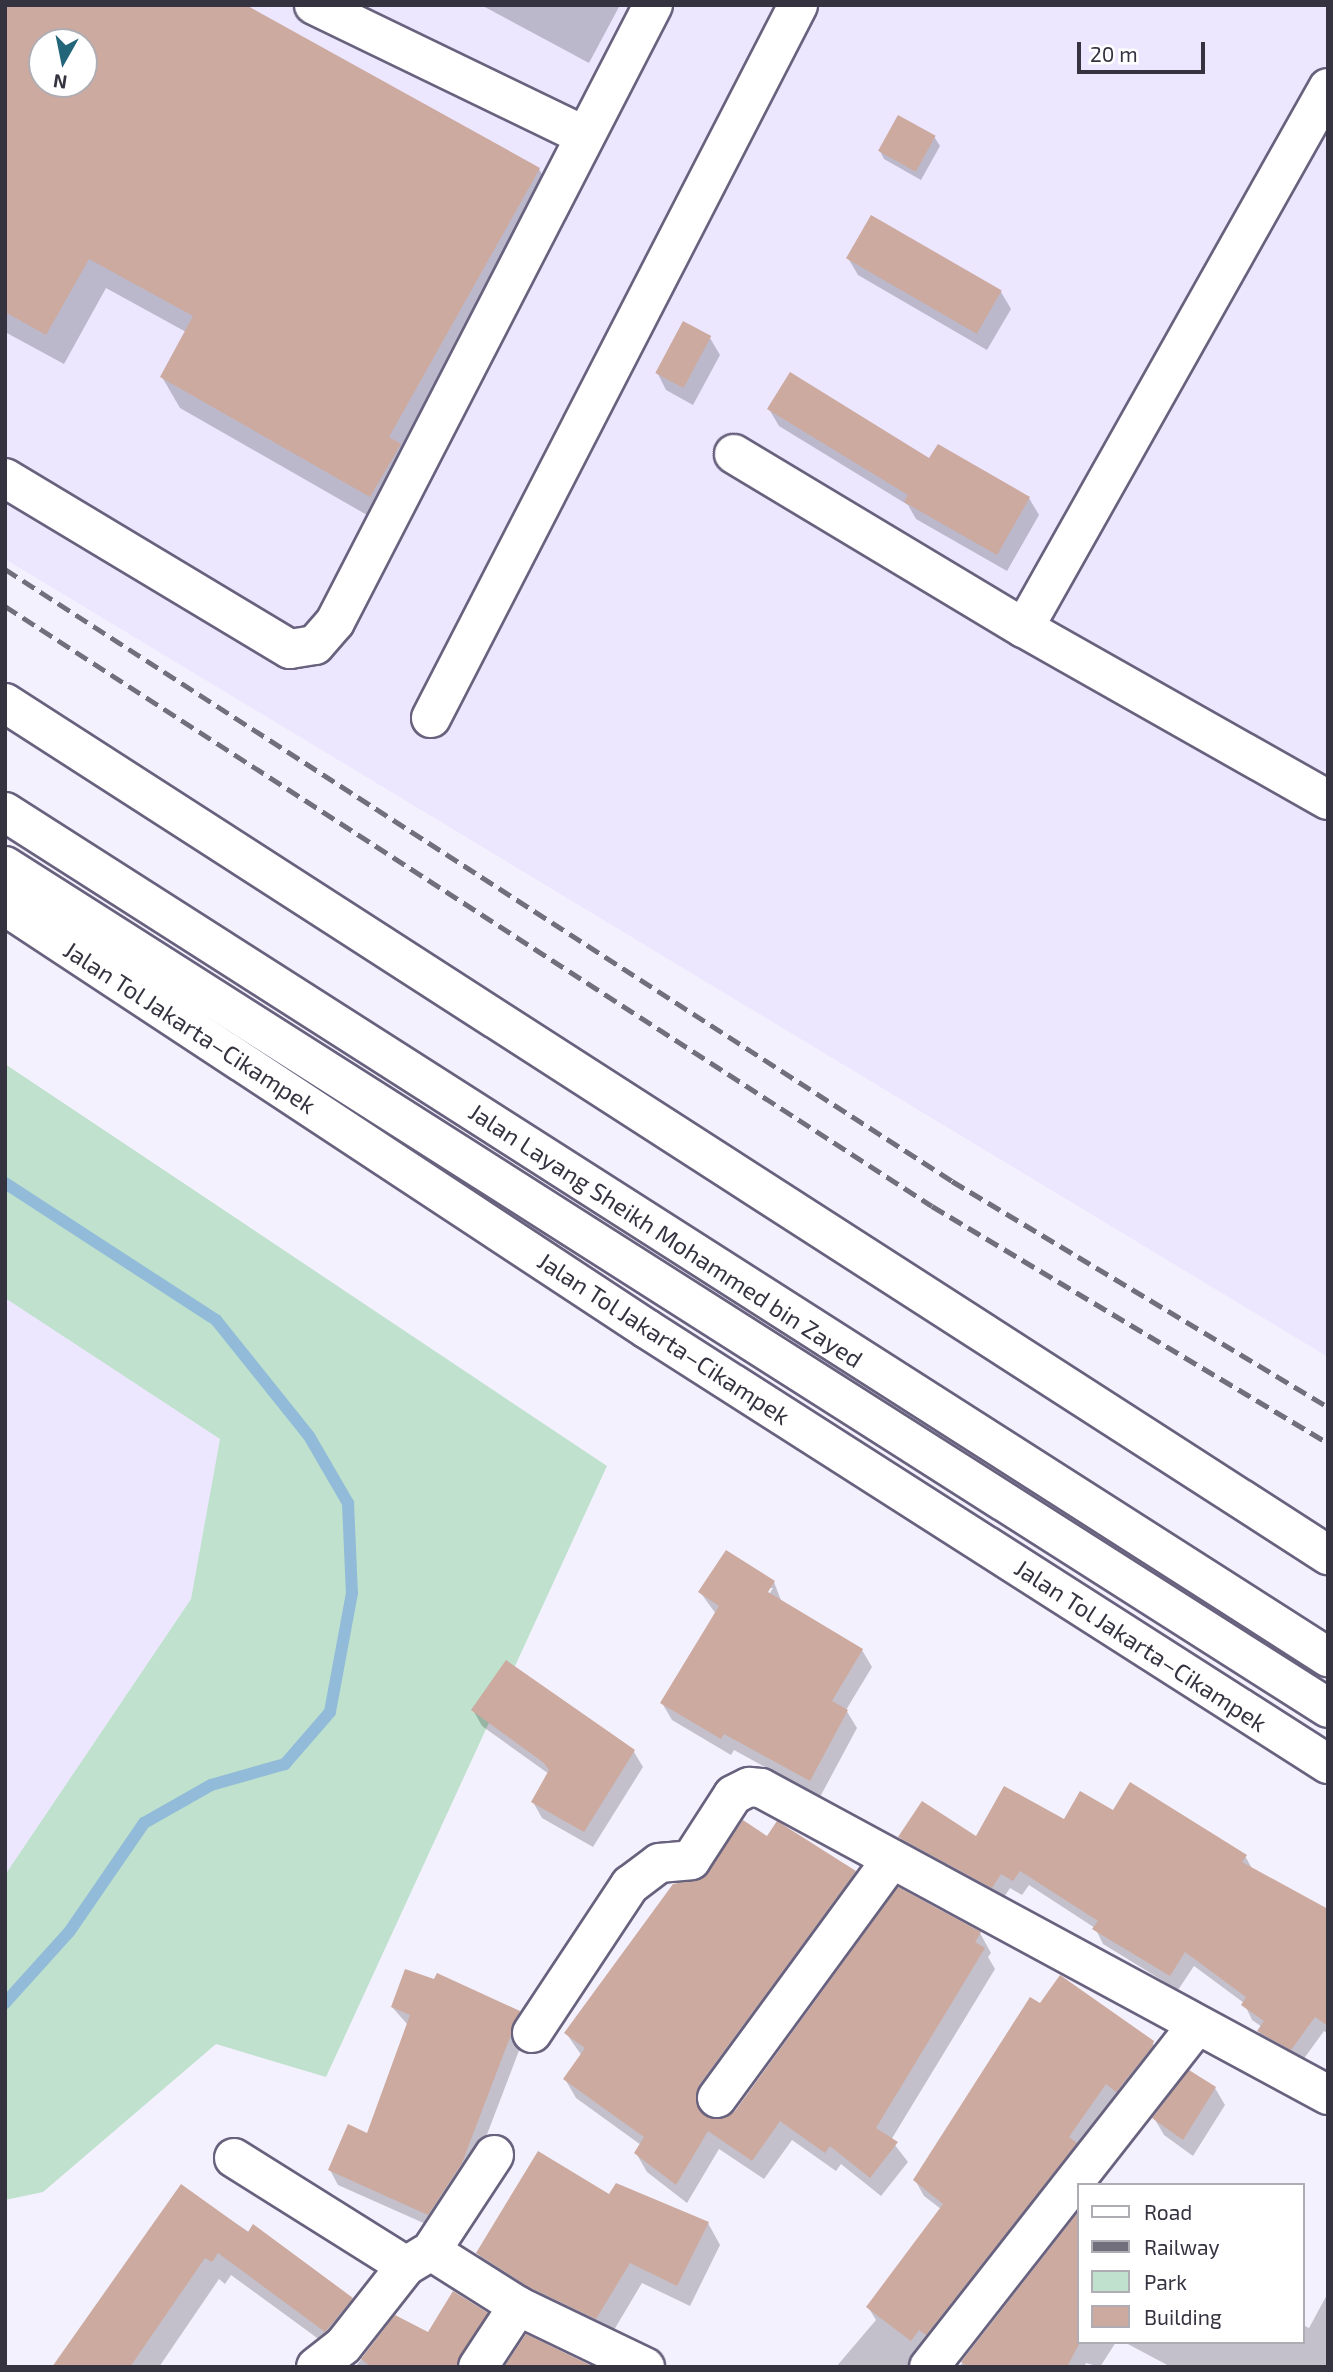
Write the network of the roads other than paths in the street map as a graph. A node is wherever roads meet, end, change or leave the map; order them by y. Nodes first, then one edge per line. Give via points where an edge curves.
1 (314, 5) edge
2 (653, 5) edge
3 (799, 5) edge
4 (1328, 88) edge
5 (583, 135) junction
6 (734, 454) dead end
7 (5, 478) edge
8 (1024, 628) junction
9 (5, 703) edge
10 (431, 718) dead end
11 (1328, 800) edge
12 (5, 812) edge
13 (5, 866) edge
14 (5, 906) edge
15 (1328, 1555) edge
16 (1328, 1657) edge
17 (1328, 1708) edge
18 (1328, 1764) edge
19 (892, 1859) junction
20 (1196, 2026) junction
21 (532, 2033) dead end
22 (1328, 2095) edge
23 (717, 2098) dead end
24 (494, 2155) dead end
25 (234, 2158) dead end
26 (419, 2258) junction
27 (519, 2306) junction
28 (938, 2364) edge
29 (316, 2367) edge
30 (478, 2367) edge
31 (645, 2367) edge

1 - 5 main road
2 - 5 main road
3 - 10 main road
4 - 8 main road
5 - 7 main road via 335,622 316,645 290,649
6 - 8 main road
8 - 11 main road
9 - 15 main road
12 - 16 main road, Jalan Layang Sheikh Mohammed bin Zayed
13 - 17 main road, Jalan Layang Sheikh Mohammed bin Zayed
14 - 18 main road, Jalan Tol Jakarta–Cikampek via 647,1329
19 - 20 main road
19 - 21 main road via 761,1787 749,1787 733,1795 691,1860 659,1864 630,1885
19 - 23 main road
20 - 22 main road
20 - 28 main road
24 - 26 main road
25 - 26 main road
26 - 27 main road
26 - 29 main road via 343,2346
27 - 30 main road
27 - 31 main road

